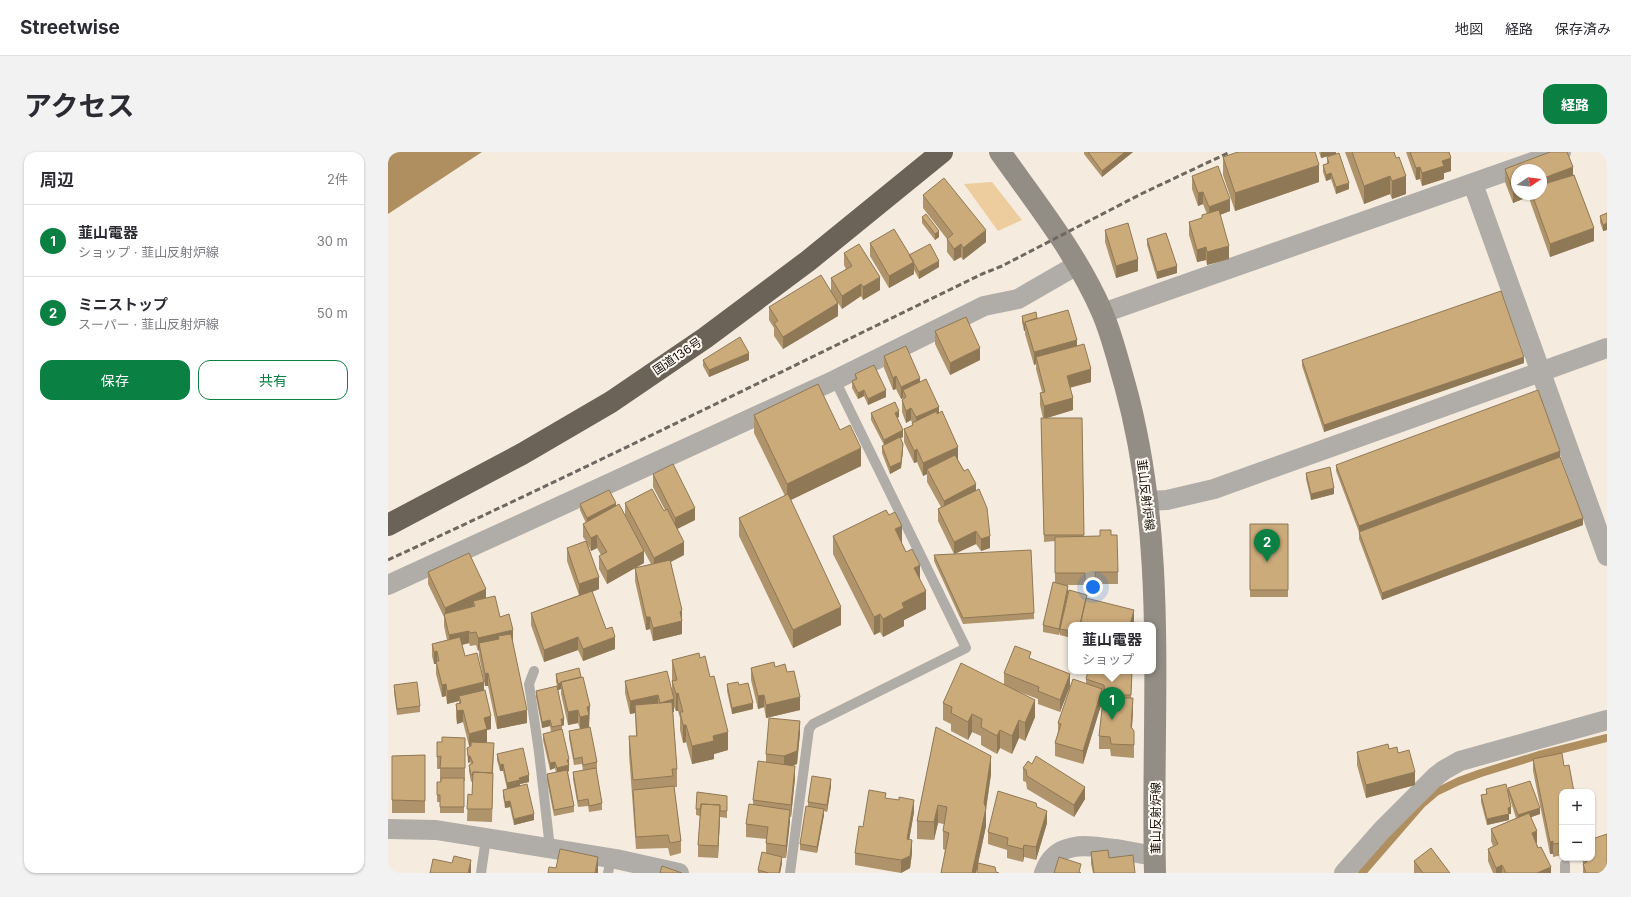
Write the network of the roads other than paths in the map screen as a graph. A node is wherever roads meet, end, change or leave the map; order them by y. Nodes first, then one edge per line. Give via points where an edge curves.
1 (942, 152) edge
2 (1000, 152) edge
3 (1561, 152) edge
4 (1473, 184) junction
5 (1077, 265) junction
6 (1103, 313) junction
7 (1607, 348) edge
8 (1541, 372) junction
9 (835, 380) junction
10 (1148, 501) junction
11 (388, 525) edge
12 (1607, 556) edge
13 (388, 585) edge
14 (1155, 622) edge
15 (534, 671) dead end
16 (1155, 674) edge
17 (1607, 720) edge
18 (388, 828) edge
19 (486, 838) junction
20 (550, 848) junction
21 (1155, 864) edge
22 (610, 866) edge
23 (481, 873) edge
24 (679, 873) edge
25 (790, 873) edge
26 (1044, 873) edge
27 (1344, 873) edge

1 - 11 highway, 国道136号 via 808,261 705,338 617,397 522,454
2 - 5 main road, 韮山反射炉線
3 - 4 street
4 - 6 street
4 - 8 street
5 - 6 main road, 韮山反射炉線
5 - 9 street via 1018,299 984,306
6 - 10 main road, 韮山反射炉線 via 1134,418
7 - 8 street
8 - 10 street via 1214,489 1181,498
8 - 12 street
9 - 13 street
9 - 25 lane via 966,648 813,724 809,729
10 - 14 main road, 韮山反射炉線
15 - 20 lane via 529,684
16 - 21 main road, 韮山反射炉線
17 - 27 street via 1460,761 1444,770 1382,830
18 - 19 street via 436,830
19 - 20 street
19 - 23 lane
20 - 22 street
21 - 26 street via 1090,845 1060,851 1051,859
22 - 24 street

